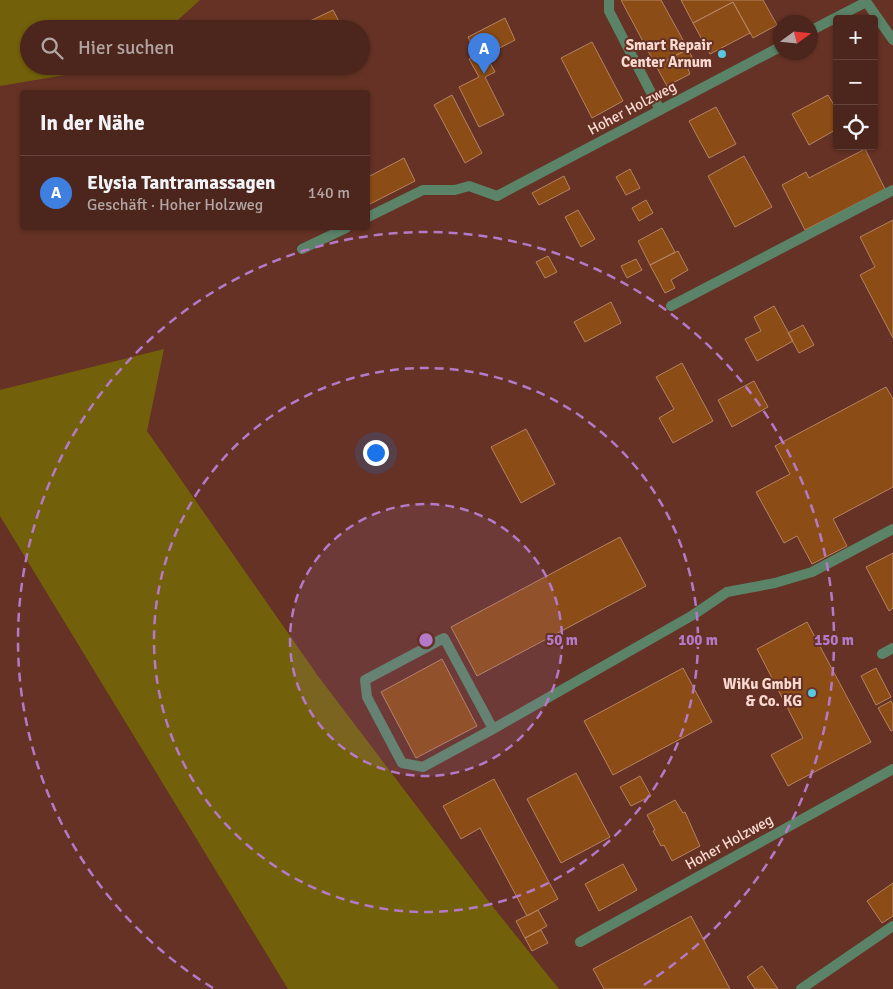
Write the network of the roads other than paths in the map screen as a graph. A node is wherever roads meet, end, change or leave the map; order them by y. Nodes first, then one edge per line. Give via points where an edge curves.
1 (608, 0) edge
2 (865, 1) edge
3 (818, 27) edge
4 (893, 40) edge
5 (773, 51) edge
6 (660, 110) junction
7 (893, 190) edge
8 (370, 216) edge
9 (342, 230) edge
10 (302, 249) dead end
11 (671, 306) dead end
12 (893, 529) edge
13 (893, 648) edge
14 (882, 654) dead end
15 (494, 729) junction
16 (893, 769) edge
17 (893, 926) edge
18 (580, 942) dead end
19 (801, 989) edge

1 - 6 street via 609,11
2 - 3 street
2 - 4 street
5 - 6 street, Hoher Holzweg
6 - 8 street, Hoher Holzweg via 497,196 469,186 455,190 423,190
7 - 11 street
9 - 10 street
12 - 15 street via 812,572 727,592 693,615
13 - 14 street
15 - 15 street via 423,767 402,763 367,697 366,680 444,638
16 - 18 street, Hoher Holzweg
17 - 19 street

